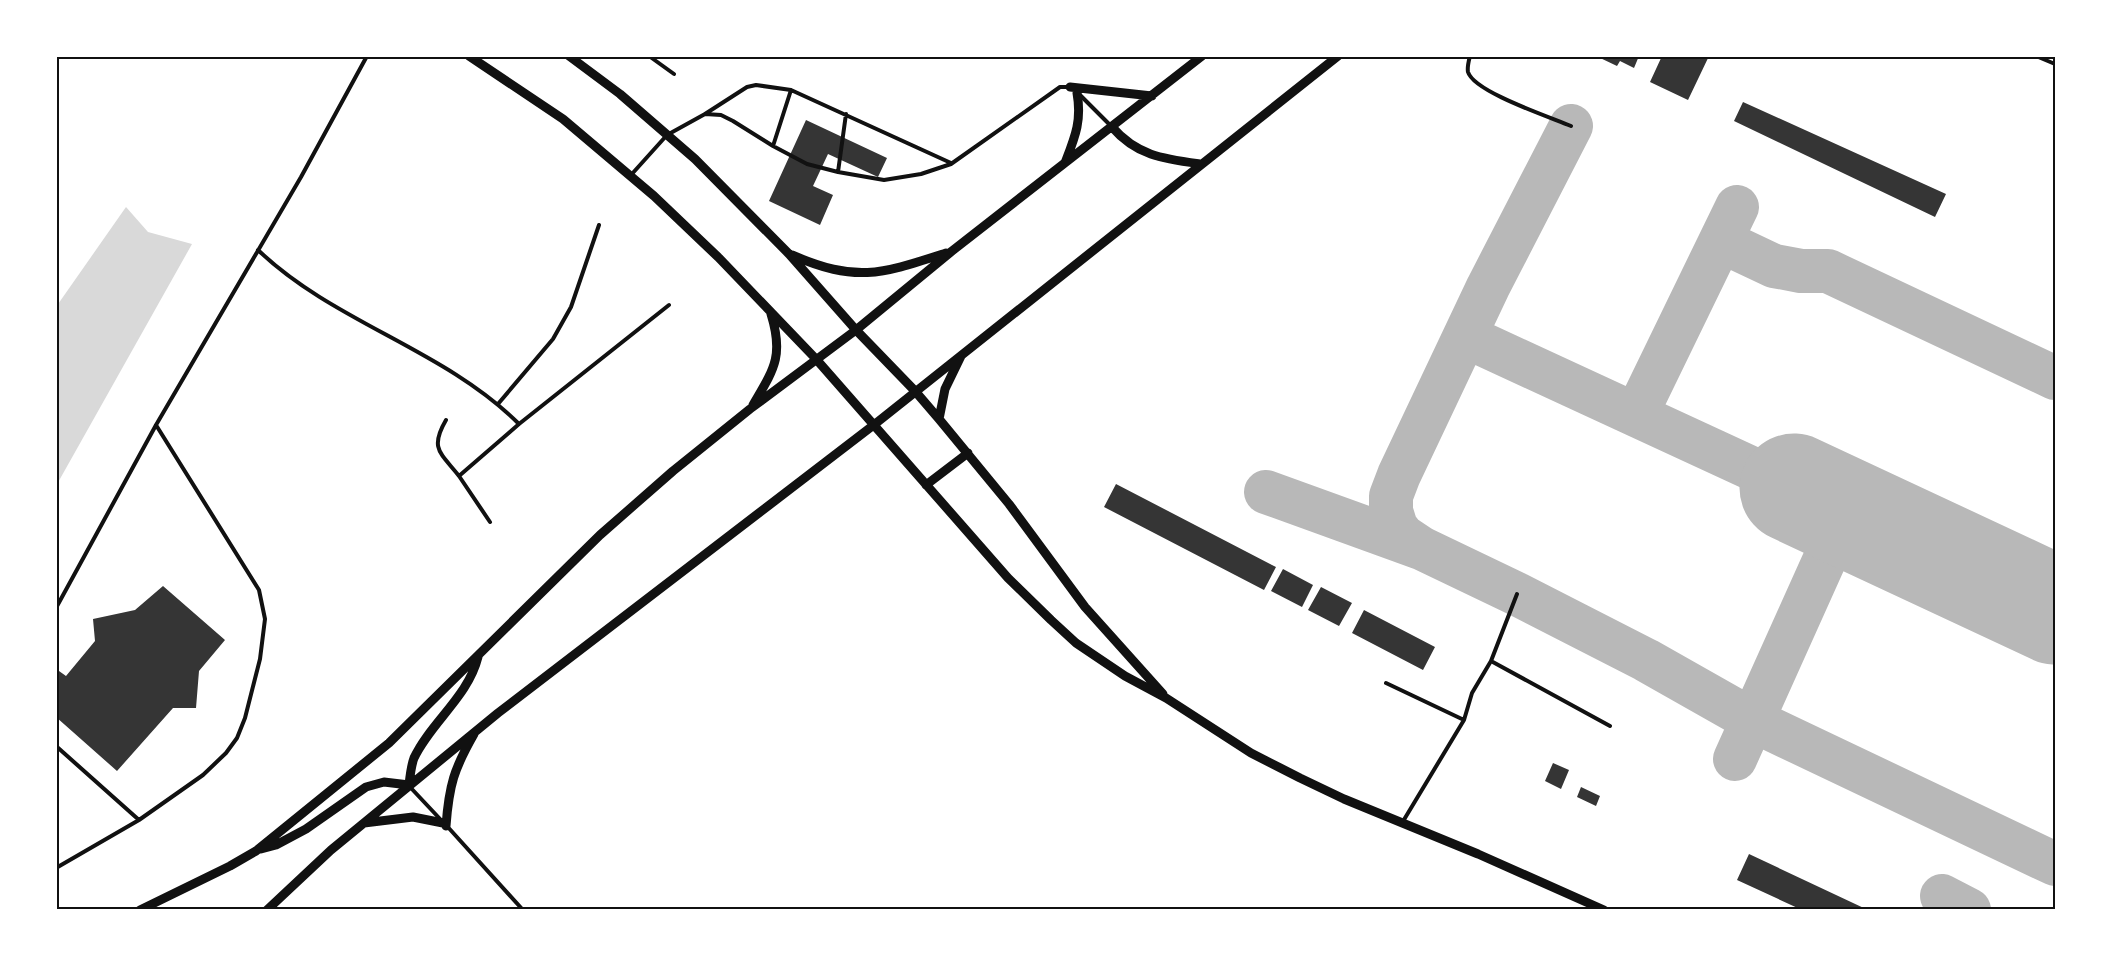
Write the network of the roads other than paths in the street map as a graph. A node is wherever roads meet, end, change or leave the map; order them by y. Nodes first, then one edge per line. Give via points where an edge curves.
1 (367, 56) edge
2 (469, 56) edge
3 (569, 56) edge
4 (649, 56) edge
5 (1202, 56) edge
6 (1338, 56) edge
7 (1470, 56) edge
8 (2036, 56) edge
9 (2055, 64) edge
10 (674, 74) dead end
11 (1070, 86) junction
12 (791, 90) junction
13 (1078, 93) junction
14 (1152, 96) junction
15 (705, 114) junction
16 (846, 114) junction
17 (1571, 126) dead end
18 (1112, 127) junction
19 (667, 135) junction
20 (773, 146) junction
21 (1065, 163) junction
22 (951, 164) junction
23 (1201, 164) junction
24 (838, 172) junction
25 (631, 175) junction
26 (599, 225) dead end
27 (258, 250) junction
28 (952, 251) junction
29 (789, 254) junction
30 (669, 305) dead end
31 (770, 311) junction
32 (856, 330) junction
33 (962, 354) junction
34 (816, 359) junction
35 (915, 391) junction
36 (498, 404) junction
37 (750, 409) junction
38 (939, 419) junction
39 (446, 420) dead end
40 (519, 424) junction
41 (875, 424) junction
42 (156, 425) junction
43 (968, 453) junction
44 (459, 476) junction
45 (926, 485) junction
46 (490, 522) dead end
47 (1517, 594) dead end
48 (56, 608) edge
49 (479, 655) junction
50 (1491, 660) junction
51 (1386, 683) dead end
52 (1166, 698) junction
53 (1464, 720) junction
54 (1610, 726) dead end
55 (477, 729) junction
56 (56, 746) edge
57 (409, 785) junction
58 (139, 820) junction
59 (363, 823) junction
60 (1402, 823) junction
61 (445, 824) junction
62 (256, 851) junction
63 (56, 868) edge
64 (140, 910) edge
65 (267, 910) edge
66 (432, 910) edge
67 (444, 910) edge
68 (523, 910) edge
69 (1604, 910) edge

1 - 27 lane
2 - 25 street via 563,119
3 - 19 street
4 - 10 lane
5 - 14 street
6 - 23 street
7 - 17 lane via 1468,72 1488,92
8 - 9 lane
11 - 13 lane
11 - 14 street
11 - 22 lane via 1060,87
12 - 15 lane via 756,85
12 - 16 lane
12 - 20 lane
13 - 18 lane
13 - 21 street via 1079,121
14 - 18 street
15 - 19 lane
15 - 20 lane via 727,118
16 - 22 lane
16 - 24 lane
18 - 21 street
18 - 23 street via 1141,152
19 - 25 lane
19 - 29 street
20 - 24 lane via 807,164
21 - 28 street
22 - 24 lane via 921,174 884,180
23 - 33 street
25 - 31 street
26 - 36 lane via 571,307 554,339
27 - 36 lane via 302,288 408,346
27 - 42 lane
28 - 29 street via 890,270 866,273 825,268
28 - 32 street
29 - 32 street
30 - 40 lane
31 - 34 street
31 - 37 street via 777,355 768,379
32 - 34 street
32 - 35 street
33 - 35 street
33 - 38 street via 945,389
34 - 37 street
34 - 41 street
35 - 38 street
35 - 41 street
36 - 40 lane
37 - 49 street via 600,535
38 - 43 street
39 - 44 lane via 437,444
40 - 44 lane
41 - 45 street
41 - 55 street
42 - 48 lane
42 - 58 lane via 259,590 265,619 260,659 237,738 203,775
43 - 45 street
43 - 52 street via 1010,504 1085,607
44 - 46 lane
45 - 52 street via 1008,578 1076,643 1131,680
47 - 50 lane
49 - 57 street via 469,680 436,723 414,759
49 - 62 street via 390,743
50 - 53 lane via 1472,693
50 - 54 lane
51 - 53 lane
52 - 60 street via 1251,753 1344,799
53 - 60 lane
55 - 57 street
55 - 61 street via 451,783
56 - 58 lane
57 - 59 street
57 - 61 lane
57 - 62 street via 384,782 366,787 287,840
58 - 63 lane
59 - 61 street via 413,817
59 - 65 street
60 - 69 street
61 - 68 lane
62 - 64 street
66 - 67 lane

